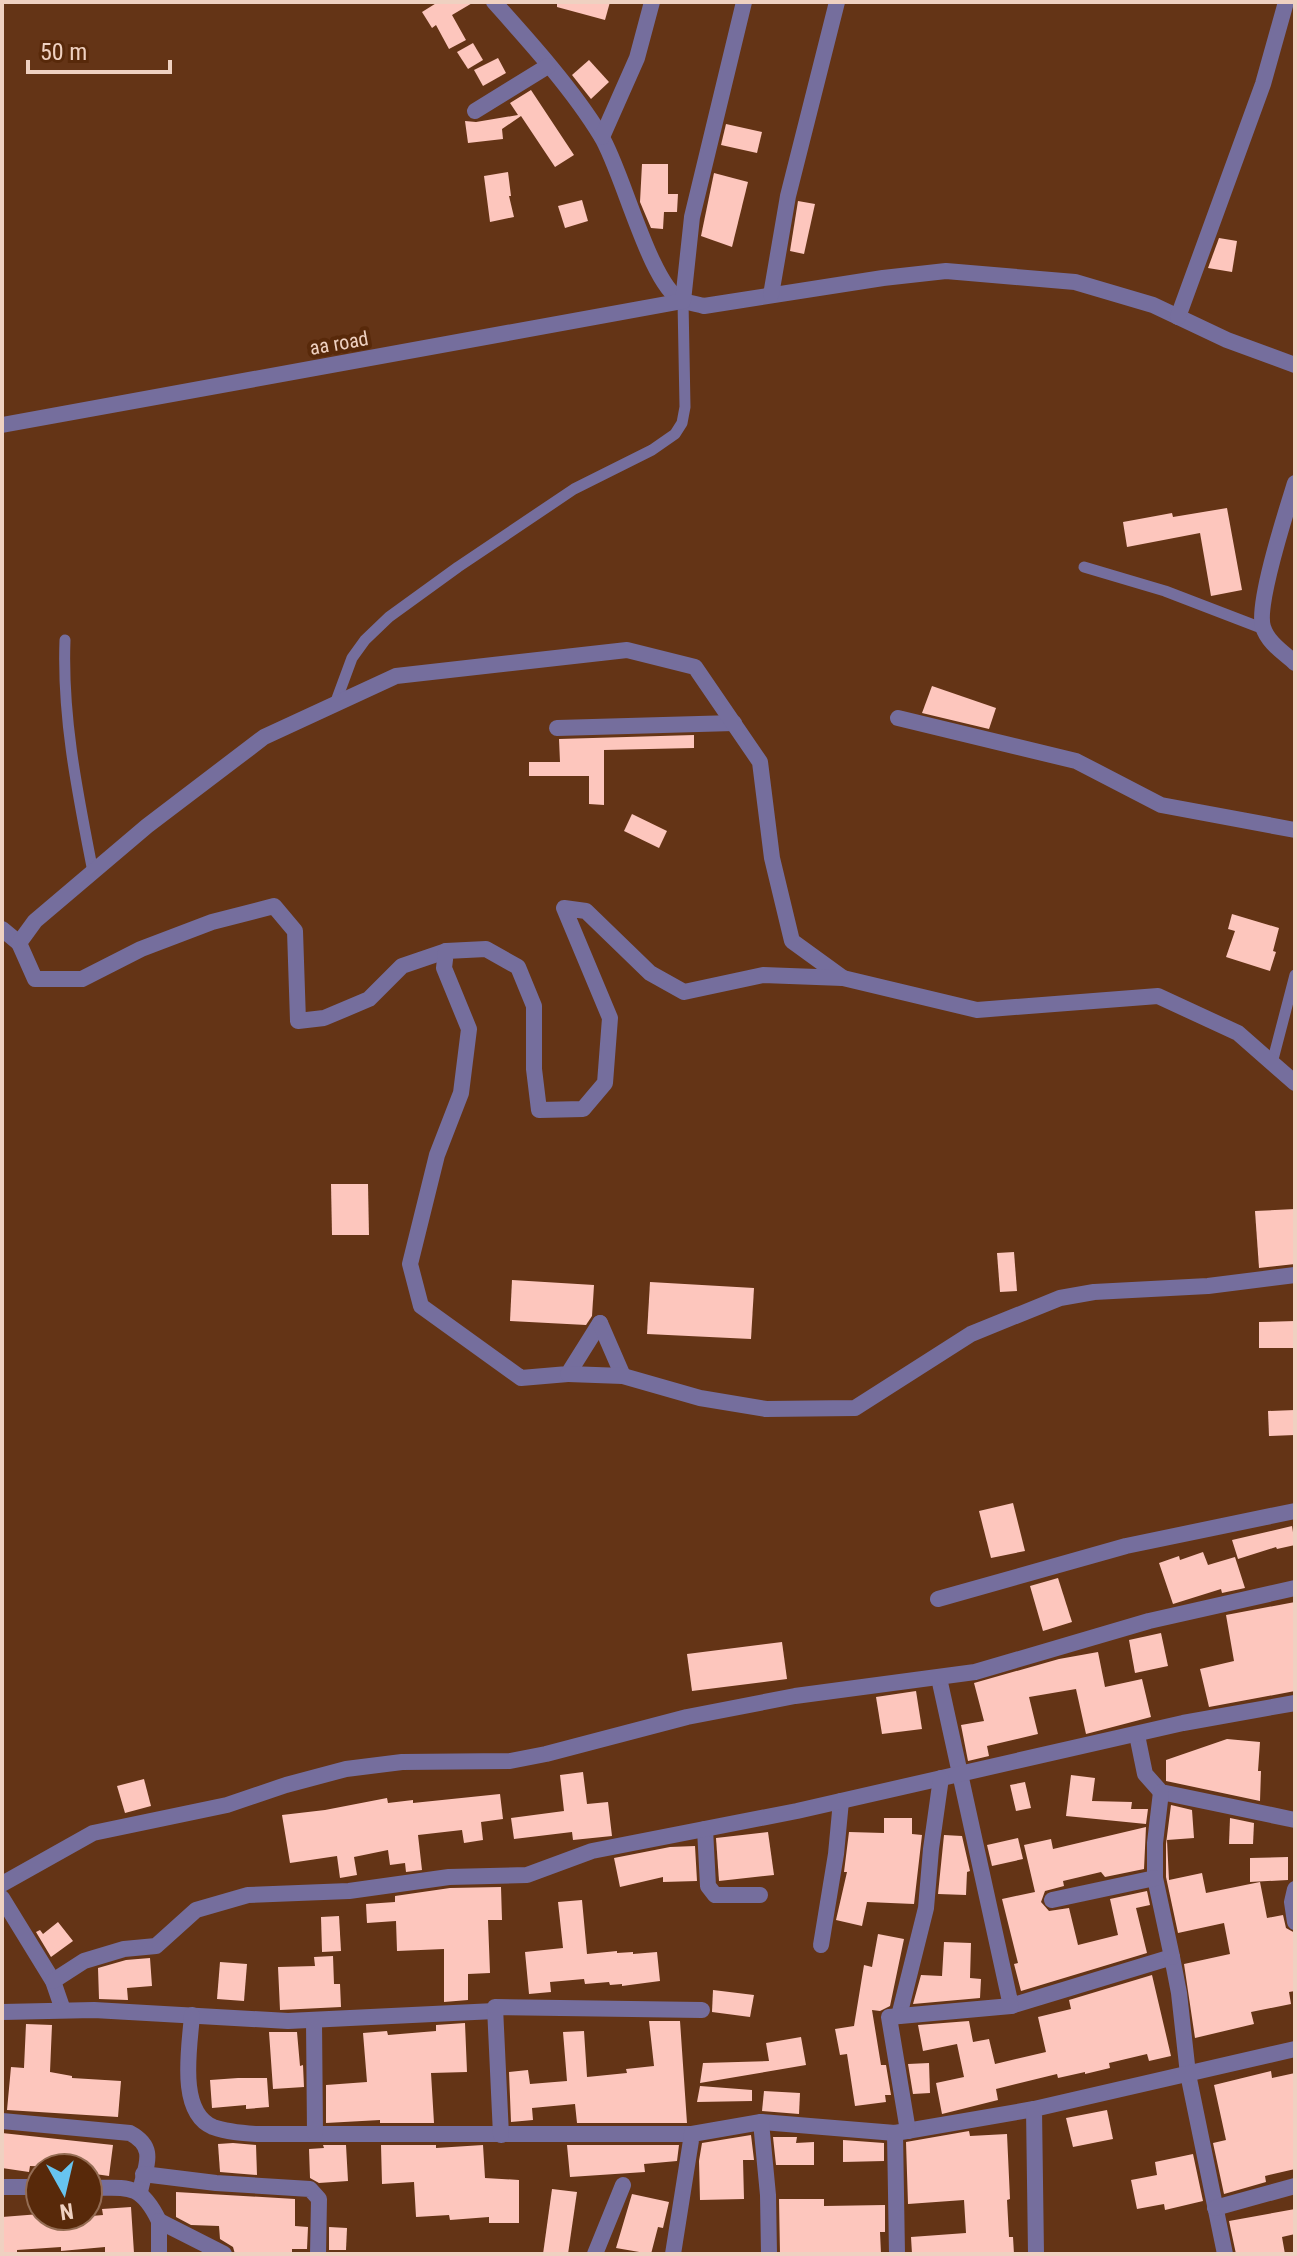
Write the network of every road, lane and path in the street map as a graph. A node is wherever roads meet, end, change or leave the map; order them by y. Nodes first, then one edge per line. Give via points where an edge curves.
1 (494, 2) edge
2 (652, 2) edge
3 (744, 2) edge
4 (837, 2) edge
5 (1286, 2) edge
6 (548, 66) junction
7 (475, 111) dead end
8 (602, 137) junction
9 (771, 295) junction
10 (683, 301) junction
11 (1178, 317) junction
12 (1295, 365) edge
13 (2, 425) edge
14 (1295, 483) edge
15 (1084, 567) dead end
16 (1264, 629) junction
17 (65, 640) dead end
18 (1295, 663) edge
19 (335, 704) junction
20 (898, 718) dead end
21 (734, 723) junction
22 (557, 728) dead end
23 (1295, 830) edge
24 (93, 872) junction
25 (2, 929) edge
26 (19, 943) junction
27 (446, 951) junction
28 (1295, 975) edge
29 (843, 978) junction
30 (1272, 1063) junction
31 (1295, 1083) edge
32 (1295, 1275) edge
33 (568, 1374) junction
34 (623, 1376) junction
35 (1295, 1511) edge
36 (1295, 1588) edge
37 (938, 1599) dead end
38 (939, 1678) junction
39 (1295, 1703) edge
40 (1137, 1735) junction
41 (961, 1774) junction
42 (941, 1778) junction
43 (1161, 1792) junction
44 (841, 1801) junction
45 (1295, 1820) edge
46 (705, 1829) junction
47 (1155, 1878) junction
48 (2, 1884) edge
49 (1295, 1889) edge
50 (760, 1895) dead end
51 (2, 1898) edge
52 (1052, 1900) dead end
53 (1295, 1922) edge
54 (821, 1945) dead end
55 (1172, 1957) junction
56 (53, 1981) junction
57 (1011, 2006) junction
58 (63, 2010) junction
59 (702, 2010) dead end
60 (495, 2011) junction
61 (2, 2012) edge
62 (192, 2015) junction
63 (899, 2016) junction
64 (314, 2021) junction
65 (1295, 2049) edge
66 (1188, 2074) junction
67 (1034, 2109) junction
68 (2, 2121) edge
69 (761, 2122) junction
70 (902, 2132) junction
71 (315, 2133) junction
72 (692, 2134) junction
73 (501, 2135) junction
74 (143, 2174) junction
75 (623, 2185) dead end
76 (1295, 2186) edge
77 (2, 2187) edge
78 (24, 2187) edge
79 (104, 2189) edge
80 (140, 2192) junction
81 (1215, 2208) junction
82 (159, 2221) junction
83 (159, 2254) edge
84 (224, 2254) edge
85 (321, 2254) edge
86 (595, 2254) edge
87 (673, 2254) edge
88 (769, 2254) edge
89 (897, 2254) edge
90 (1036, 2254) edge
91 (1225, 2254) edge

1 - 6 street
2 - 8 street via 637,58
3 - 10 street via 692,217
4 - 9 street via 788,196
5 - 11 street via 1263,84
6 - 7 street
6 - 8 street
8 - 10 street via 653,260 669,289
9 - 10 street, aa road via 704,306
9 - 11 street, aa road via 946,271 1075,282
10 - 13 street, aa road
10 - 19 lane via 685,407 675,434 574,489 389,617 352,658
11 - 12 street, aa road
14 - 16 street via 1263,604
15 - 16 lane
16 - 18 street
17 - 24 lane via 69,741
19 - 21 street via 396,676 627,650 695,667
19 - 24 street via 264,737
20 - 23 street via 1076,761 1161,805
21 - 22 street
21 - 29 street via 760,762 772,858 792,941
24 - 26 street via 35,921
25 - 26 street
26 - 27 street via 35,979 82,979 212,922 274,906 295,931 298,1021 324,1018 369,999 402,966
27 - 29 street via 486,949 518,967 534,1006 539,1110 583,1109 605,1083 610,1018 564,908 586,911 650,973 684,992 763,975
27 - 33 street via 444,968 469,1029 461,1093 437,1155 410,1264 421,1306 521,1378
28 - 30 lane
29 - 30 street via 977,1010 1158,996 1238,1033
30 - 31 street
32 - 34 street via 1060,1298 971,1334 855,1408 766,1409 700,1398
33 - 34 street
33 - 34 street via 600,1323
35 - 37 street via 1126,1546
36 - 38 street
38 - 41 street
38 - 48 street via 795,1696 510,1761 402,1762 346,1769 227,1805 93,1833
39 - 40 street
40 - 41 street
40 - 43 street via 1145,1774
41 - 42 street
41 - 57 street
42 - 44 street
42 - 63 street via 926,1908
43 - 45 street
43 - 47 street
44 - 46 street
44 - 54 street
46 - 50 street via 712,1892
46 - 56 street via 592,1851 527,1875 449,1877 349,1891 235,1898 196,1910 156,1946 84,1961
47 - 52 street
47 - 55 street
49 - 53 street
51 - 56 street
55 - 57 street
55 - 66 street
56 - 58 street
57 - 63 street
58 - 61 street
58 - 62 street
59 - 60 street
60 - 64 street
60 - 73 street
62 - 64 street
62 - 71 street via 189,2091 200,2119 231,2132
63 - 70 street via 889,2017
64 - 71 street
65 - 66 street
66 - 67 street
66 - 81 street
67 - 70 street
67 - 90 street
68 - 74 street via 130,2133 148,2149
69 - 70 street
69 - 72 street
69 - 88 street
70 - 89 street
71 - 73 street
72 - 73 street
72 - 87 street
74 - 80 street
74 - 85 street via 310,2189 319,2199
75 - 86 street
76 - 81 street
77 - 78 street
79 - 80 street
80 - 82 street
81 - 91 street
82 - 83 street
82 - 84 street

